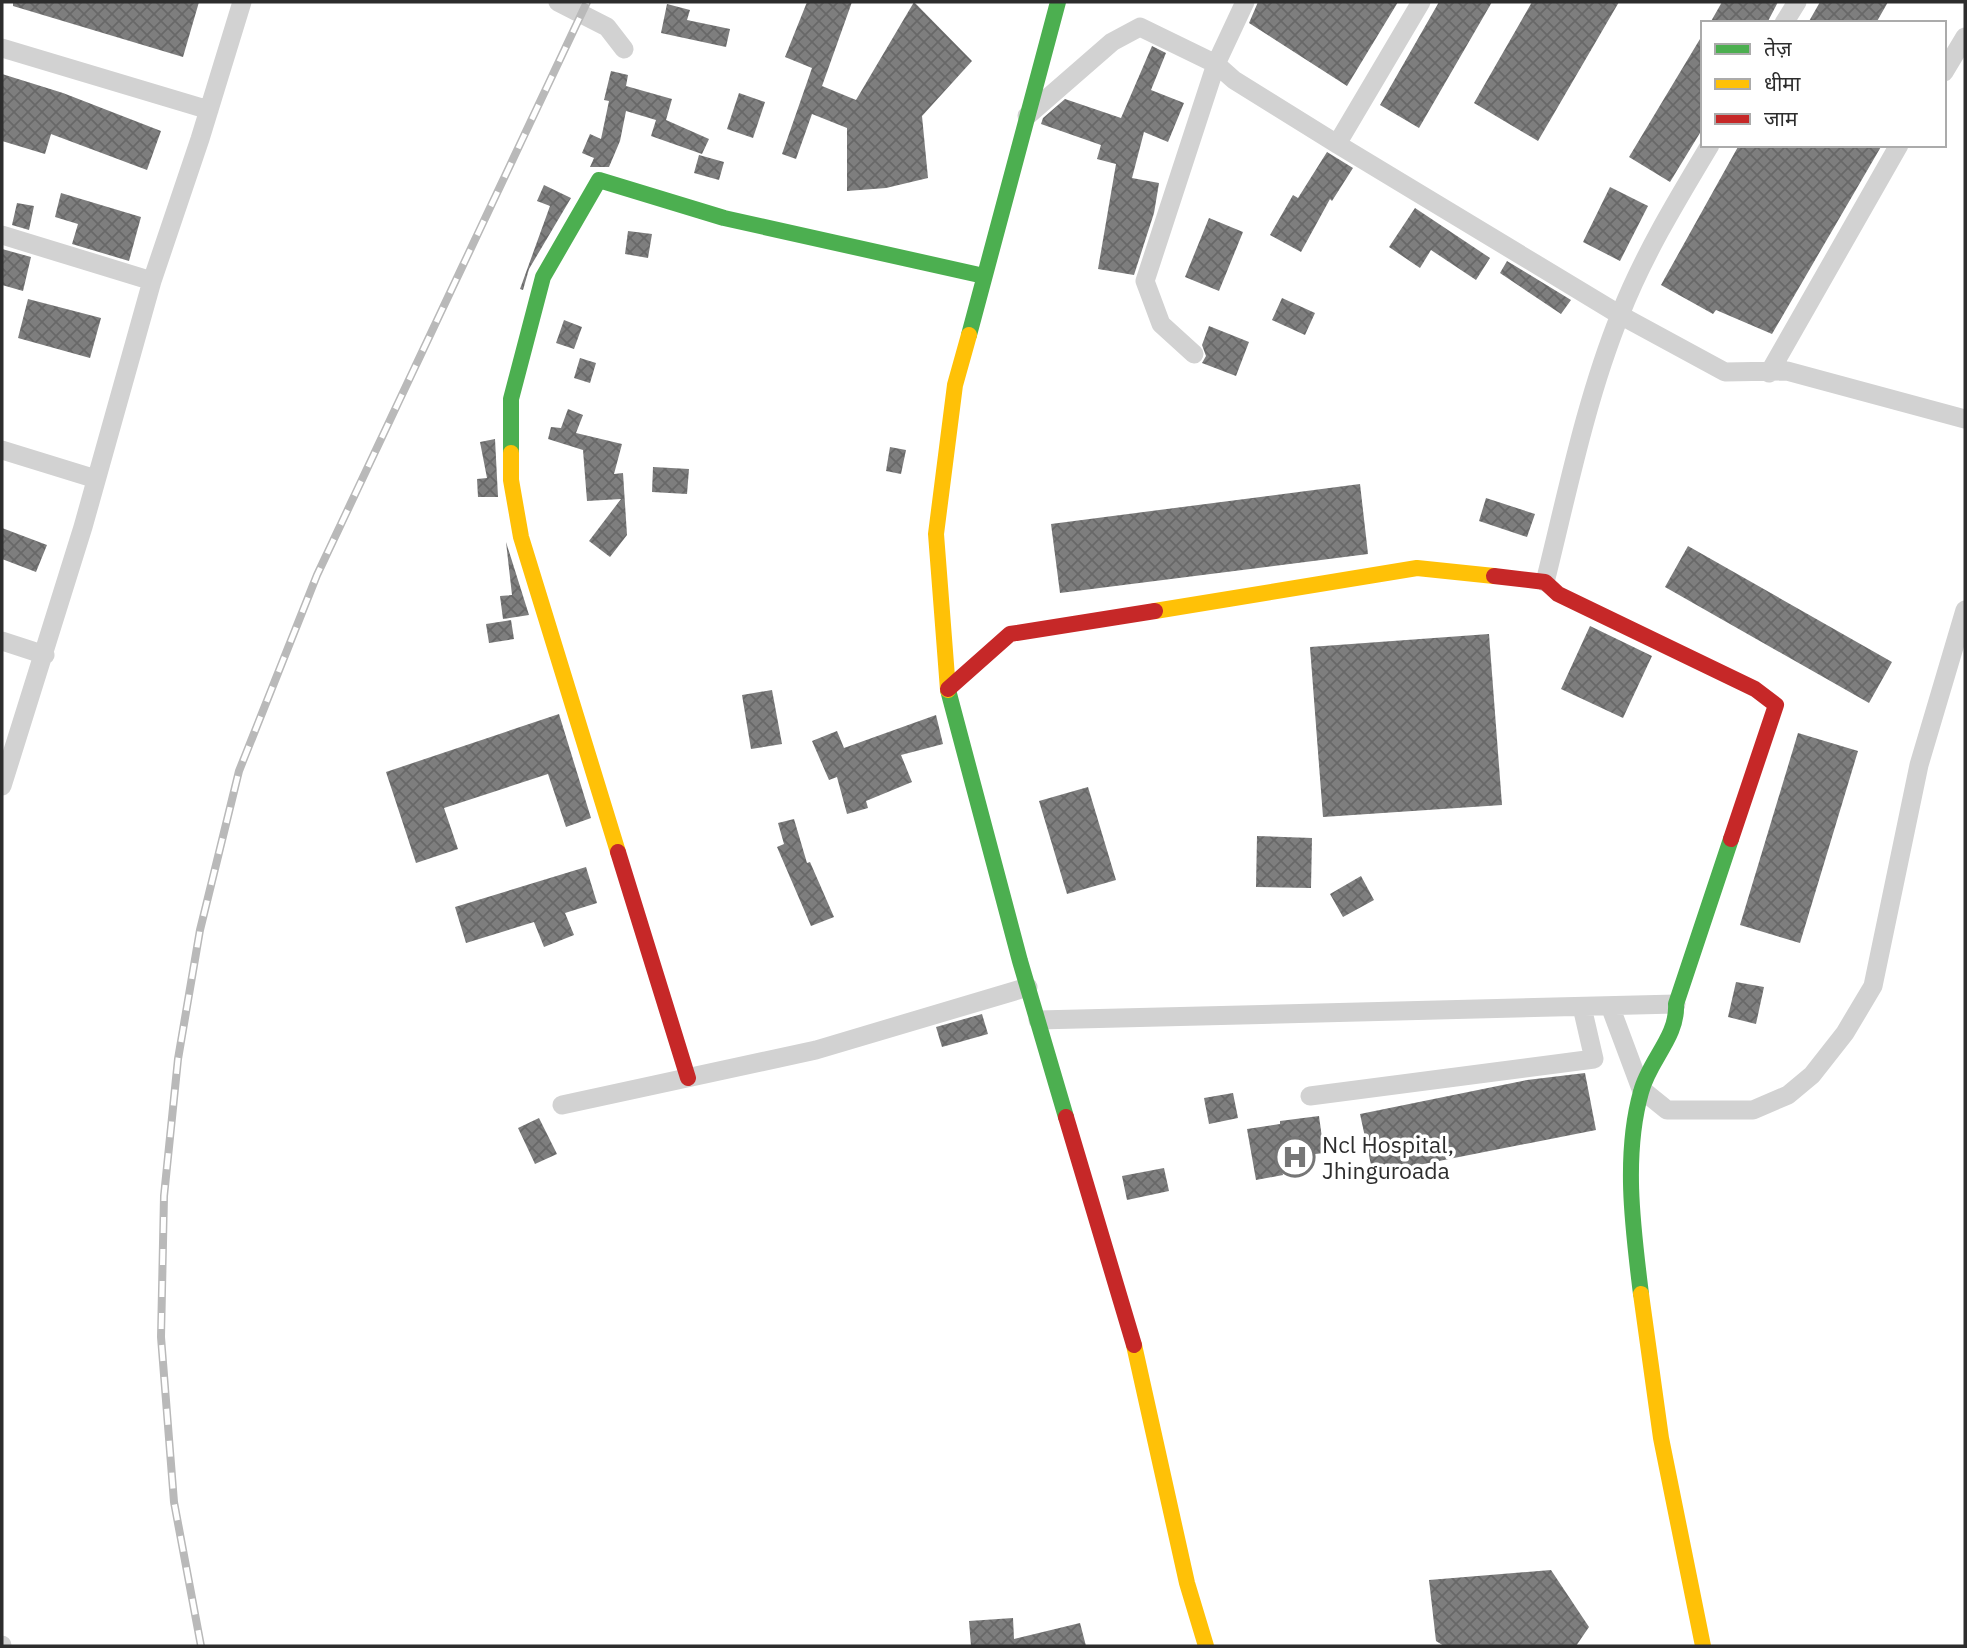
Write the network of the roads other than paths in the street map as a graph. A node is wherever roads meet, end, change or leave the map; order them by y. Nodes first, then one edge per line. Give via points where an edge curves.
1 (242, 2) edge
2 (558, 2) edge
3 (1058, 2) edge
4 (1245, 2) edge
5 (1421, 2) edge
6 (1797, 2) edge
7 (1785, 21) edge
8 (1965, 37) edge
9 (2, 48) edge
10 (624, 49) dead end
11 (1216, 64) junction
12 (1946, 69) edge
13 (209, 110) junction
14 (1027, 116) junction
15 (1337, 144) junction
16 (1709, 147) edge
17 (1898, 147) edge
18 (2, 235) edge
19 (984, 276) junction
20 (152, 281) junction
21 (1620, 315) junction
22 (1194, 354) dead end
23 (1769, 373) junction
24 (1965, 419) edge
25 (2, 450) edge
26 (96, 479) junction
27 (1545, 582) junction
28 (1965, 610) edge
29 (2, 642) edge
30 (45, 655) junction
31 (948, 689) junction
32 (2, 786) edge
33 (1028, 987) junction
34 (1676, 1004) junction
35 (1610, 1006) junction
36 (1582, 1007) junction
37 (1038, 1020) junction
38 (688, 1078) junction
39 (1641, 1089) junction
40 (1310, 1096) dead end
41 (562, 1105) dead end
42 (1206, 1646) edge
43 (1703, 1646) edge

1 - 13 street
2 - 10 street via 607,27
3 - 14 street
4 - 11 street
5 - 15 street
6 - 7 street
8 - 12 street
9 - 13 street
11 - 14 street via 1140,27 1112,42
11 - 15 street
11 - 22 street via 1146,281 1161,324
13 - 20 street
14 - 19 street
15 - 21 street
16 - 21 street via 1672,208
17 - 23 street
18 - 20 street
19 - 31 street via 955,385 936,534
19 - 38 street via 724,218 599,180 543,278 512,399 511,480 519,526
20 - 26 street
21 - 23 street via 1725,372
21 - 27 street via 1579,447
23 - 24 street via 1787,371
25 - 26 street
26 - 30 street
27 - 31 street via 1417,568 1010,634
27 - 34 street via 1558,594 1755,689 1776,705
28 - 39 street via 1919,765 1873,986 1845,1033 1812,1075 1788,1095 1753,1110 1667,1110
29 - 30 street
30 - 32 street
31 - 33 street
33 - 37 street
33 - 38 street via 816,1050
34 - 35 street
34 - 39 street via 1677,1020
35 - 36 street
35 - 39 street
36 - 37 street
36 - 40 street via 1594,1059
37 - 42 street via 1138,1357 1187,1583
38 - 41 street
39 - 43 street via 1630,1148 1640,1290 1661,1438

